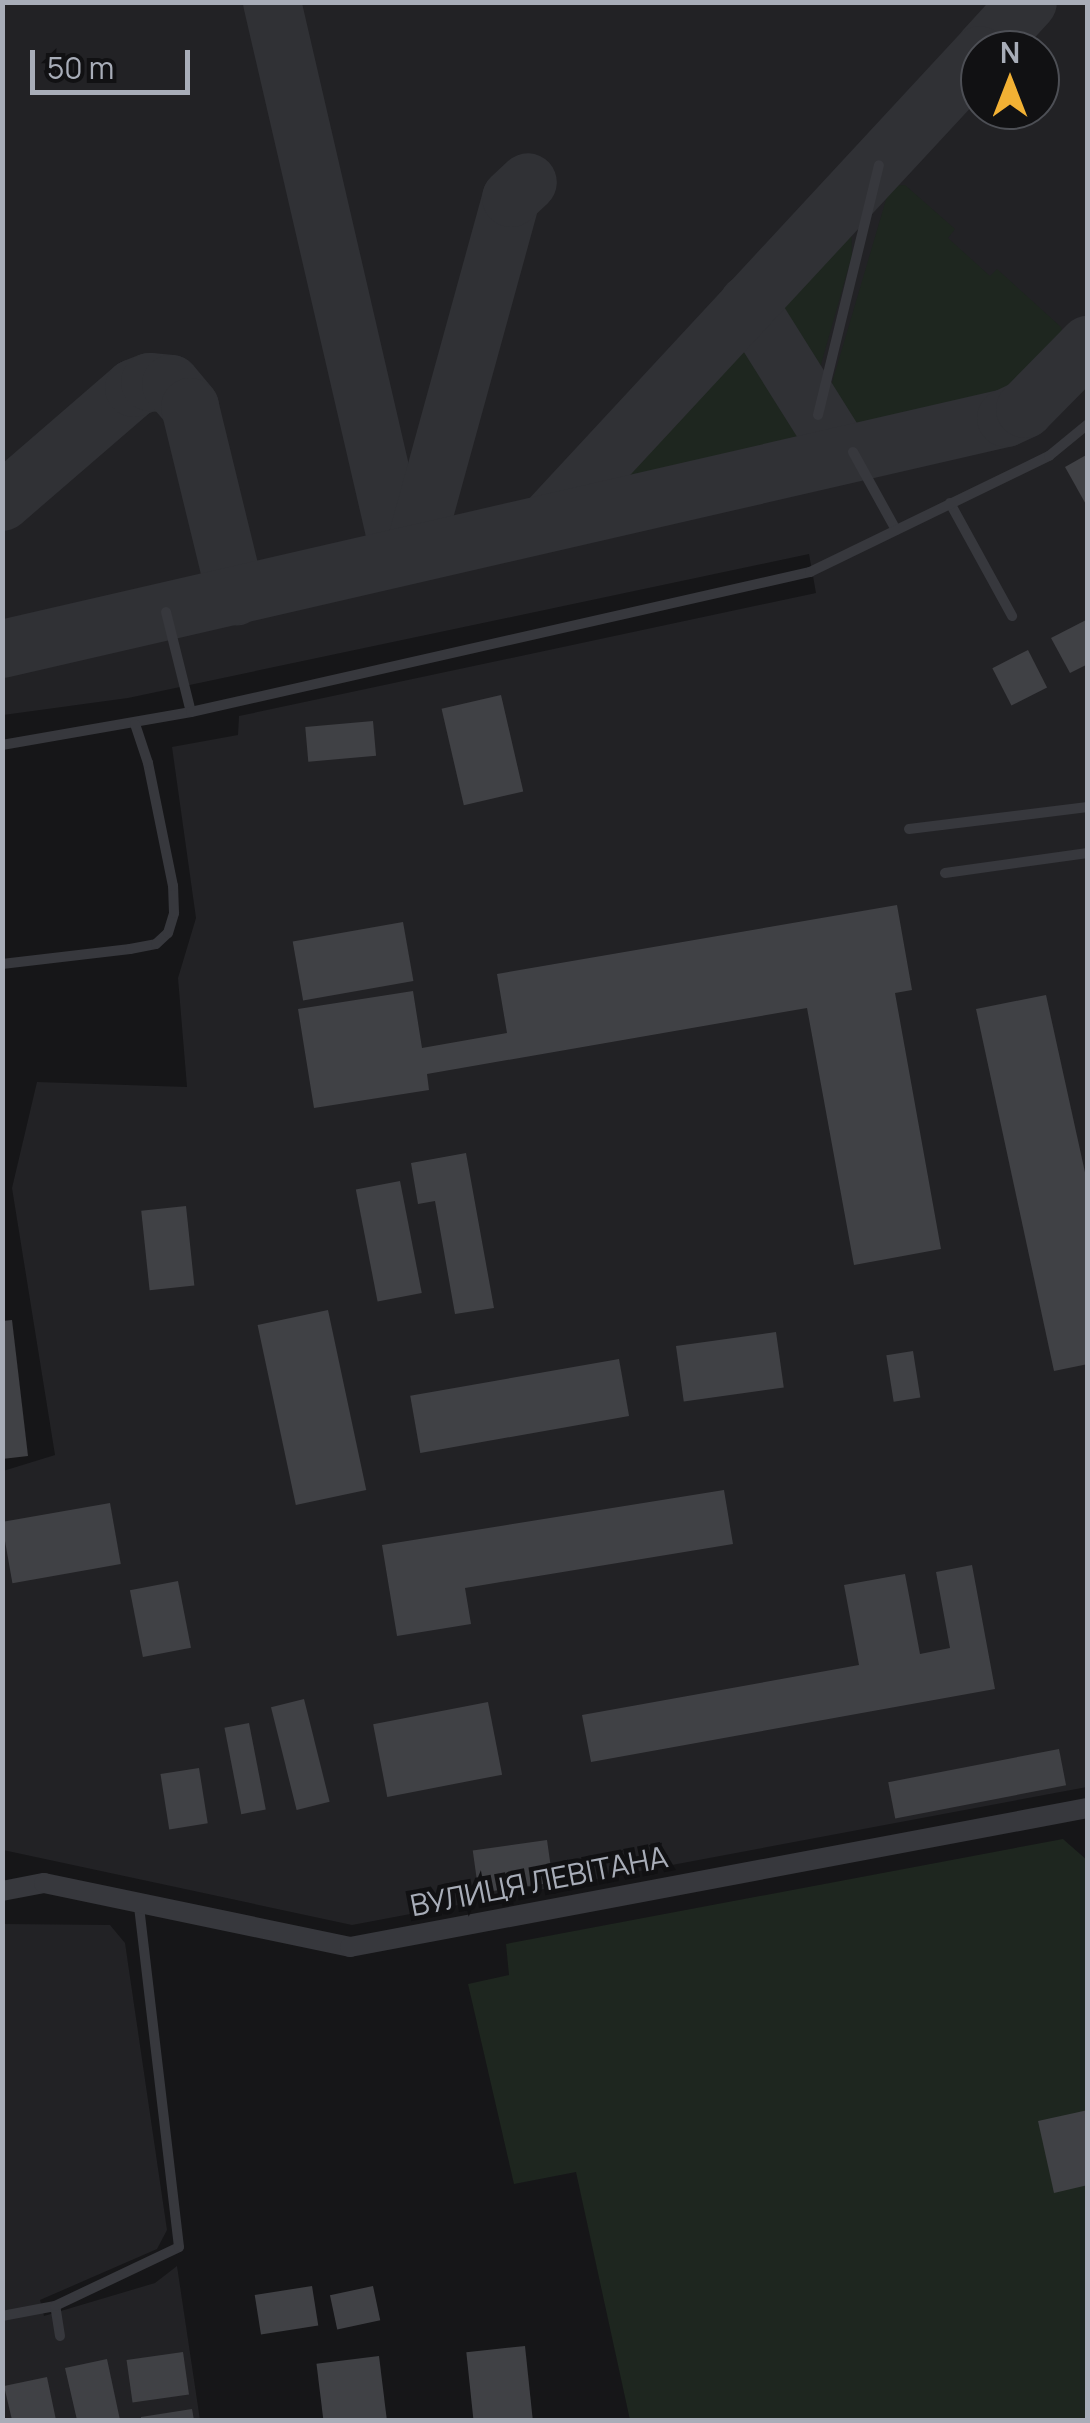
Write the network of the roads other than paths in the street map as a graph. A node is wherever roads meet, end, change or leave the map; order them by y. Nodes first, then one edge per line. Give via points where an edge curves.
1 (879, 166) dead end
2 (818, 415) dead end
3 (1088, 424) edge
4 (853, 452) dead end
5 (950, 503) junction
6 (896, 530) junction
7 (166, 612) dead end
8 (1012, 616) dead end
9 (191, 712) junction
10 (135, 724) junction
11 (2, 745) edge
12 (1088, 808) edge
13 (909, 829) dead end
14 (1088, 853) edge
15 (945, 873) dead end
16 (2, 964) edge
17 (1088, 1808) edge
18 (2, 1891) edge
19 (139, 1903) junction
20 (56, 2306) junction
21 (2, 2316) edge
22 (60, 2336) dead end

1 - 2 lane
3 - 5 lane via 1049,456
4 - 6 lane
5 - 6 lane
5 - 8 lane
6 - 9 lane via 810,572
7 - 9 lane
9 - 10 lane
10 - 11 lane
10 - 16 lane via 173,886 168,932 156,944
12 - 13 lane
14 - 15 lane
17 - 19 street, ВУЛИЦЯ ЛЕВІТАНА via 350,1947
18 - 19 street, ВУЛИЦЯ ЛЕВІТАНА via 44,1883
19 - 20 lane via 179,2247
20 - 21 lane
20 - 22 lane

